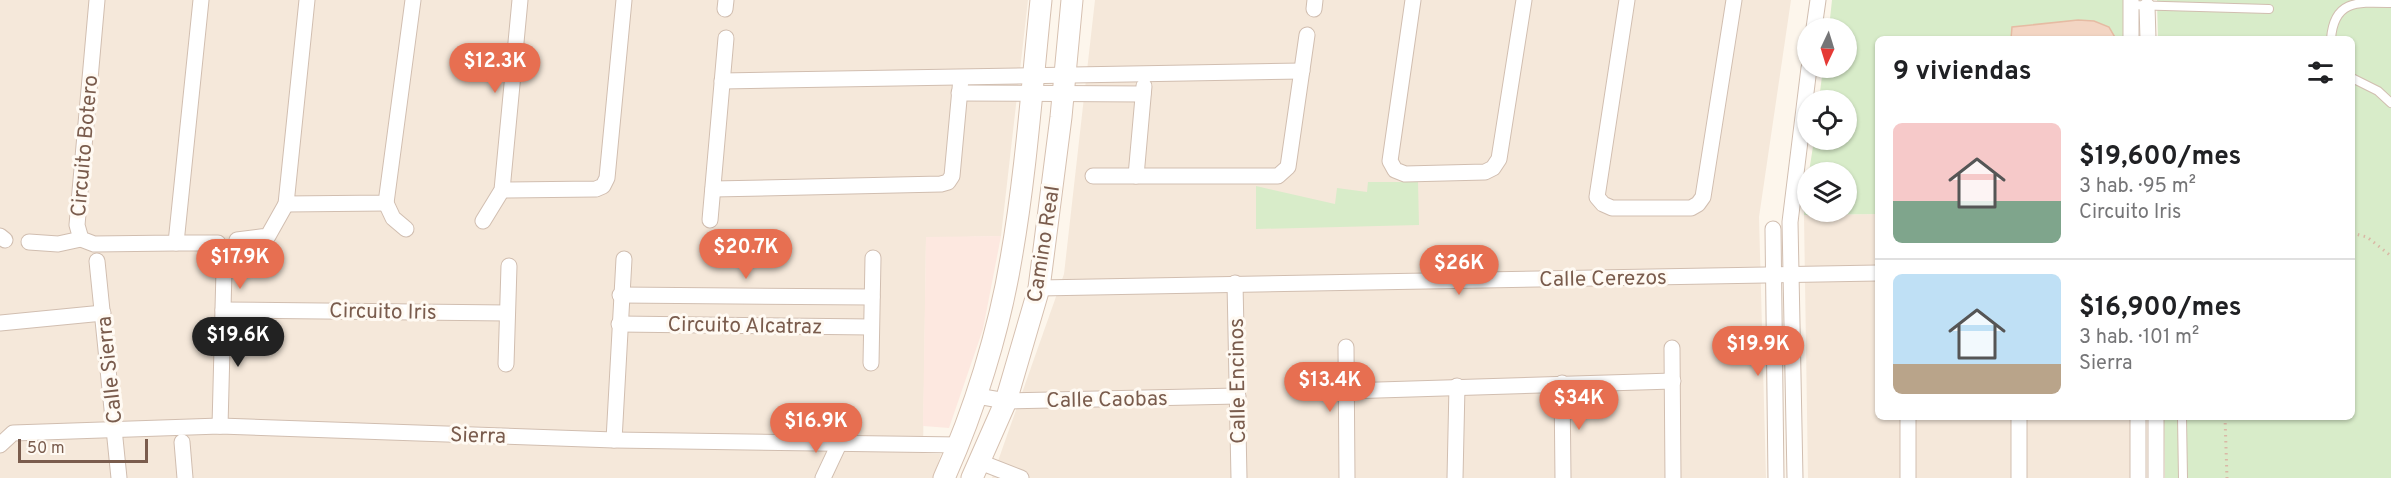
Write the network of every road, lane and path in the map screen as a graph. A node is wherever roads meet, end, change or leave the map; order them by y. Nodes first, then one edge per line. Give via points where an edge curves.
1 (97, 0) edge
2 (201, 0) edge
3 (307, 0) edge
4 (413, 0) edge
5 (520, 0) edge
6 (624, 0) edge
7 (1041, 0) edge
8 (1072, 0) edge
9 (1413, 0) edge
10 (1524, 0) edge
11 (1627, 0) edge
12 (1734, 0) edge
13 (1818, 0) edge
14 (2131, 3) edge
15 (2391, 3) edge
16 (2147, 6) junction
17 (2269, 9) dead end
18 (1815, 18) edge
19 (1307, 35) dead end
20 (2131, 36) edge
21 (2148, 36) edge
22 (2331, 36) edge
23 (726, 38) dead end
24 (1302, 71) junction
25 (1145, 74) junction
26 (1808, 78) edge
27 (2355, 79) edge
28 (722, 81) junction
29 (1032, 85) junction
30 (1064, 85) junction
31 (960, 86) junction
32 (1143, 94) junction
33 (2391, 103) edge
34 (1093, 176) dead end
35 (1136, 176) junction
36 (713, 189) junction
37 (502, 190) junction
38 (386, 203) junction
39 (286, 204) junction
40 (710, 220) dead end
41 (483, 221) dead end
42 (406, 229) dead end
43 (1773, 229) dead end
44 (2355, 234) edge
45 (81, 238) junction
46 (237, 240) dead end
47 (30, 242) dead end
48 (176, 243) junction
49 (218, 243) dead end
50 (2391, 256) edge
51 (873, 258) dead end
52 (624, 259) dead end
53 (97, 261) dead end
54 (509, 266) dead end
55 (224, 270) dead end
56 (1875, 273) edge
57 (1773, 275) junction
58 (1791, 275) junction
59 (1235, 283) junction
60 (1039, 288) junction
61 (620, 295) junction
62 (872, 297) junction
63 (223, 310) junction
64 (103, 313) junction
65 (507, 313) junction
66 (0, 323) edge
67 (619, 324) junction
68 (871, 327) junction
69 (1346, 347) dead end
70 (1672, 348) dead end
71 (871, 363) dead end
72 (506, 364) dead end
73 (1673, 381) junction
74 (1562, 383) junction
75 (1456, 386) junction
76 (1346, 391) junction
77 (977, 396) junction
78 (1238, 396) junction
79 (1006, 401) junction
80 (1908, 420) edge
81 (2019, 420) edge
82 (2138, 420) edge
83 (2156, 420) edge
84 (2182, 420) edge
85 (2225, 420) edge
86 (220, 426) junction
87 (116, 427) junction
88 (614, 440) junction
89 (182, 442) dead end
90 (0, 444) edge
91 (839, 444) junction
92 (960, 445) junction
93 (976, 470) edge
94 (119, 478) edge
95 (185, 478) edge
96 (823, 478) edge
97 (944, 478) edge
98 (1021, 478) edge
99 (1239, 478) edge
100 (1347, 478) edge
101 (1455, 478) edge
102 (1563, 478) edge
103 (1673, 478) edge
104 (1776, 478) edge
105 (1795, 478) edge
106 (1908, 478) edge
107 (2019, 478) edge
108 (2138, 478) edge
109 (2156, 478) edge
110 (2183, 478) edge
111 (2227, 478) edge

1 - 45 street, Circuito Botero via 77,225
2 - 48 street
3 - 39 street
4 - 38 street
5 - 37 street
6 - 37 street via 607,178 603,186
7 - 29 street, Camino Real
8 - 30 street, Camino Real
9 - 10 street via 1390,161 1395,170 1405,174 1485,172 1493,168 1499,159
11 - 12 street via 1597,197 1612,208 1691,208 1703,197
13 - 18 street
14 - 16 lane
14 - 20 street
15 - 22 lane via 2355,2 2339,10
16 - 17 lane
16 - 21 street
19 - 24 street
23 - 28 street
24 - 25 street
24 - 35 street via 1285,173
25 - 30 street
25 - 32 street
26 - 58 street via 1790,222
27 - 33 lane via 2378,90
28 - 31 street
28 - 36 street
29 - 30 street
29 - 31 street
29 - 77 street, Camino Real via 1011,259
30 - 32 street
30 - 60 street, Camino Real
31 - 36 street via 952,176 948,182
32 - 35 street
34 - 35 street
36 - 40 street
37 - 41 street
38 - 39 street
38 - 42 street via 393,218
39 - 46 street via 268,236
43 - 57 street
44 - 50 path via 2367,237
45 - 47 street via 58,244
45 - 48 street, Circuito Botero via 93,244
48 - 49 street, Circuito Botero
51 - 62 street
52 - 61 street
53 - 64 street, Calle Sierra
54 - 65 street
55 - 63 street
56 - 58 street, Calle Cerezos
57 - 58 street, Calle Cerezos
57 - 59 street, Calle Cerezos
57 - 104 street
58 - 105 street
59 - 60 street, Calle Cerezos
59 - 78 street, Calle Encinos
60 - 79 street, Camino Real
61 - 62 street, Circuito Alcatraz
61 - 67 street
62 - 68 street
63 - 65 street, Circuito Iris
63 - 86 street
64 - 66 street
64 - 87 street, Calle Sierra
65 - 72 street
67 - 68 street, Circuito Alcatraz
67 - 88 street
68 - 71 street
69 - 76 street
70 - 73 street
73 - 74 street
73 - 103 street
74 - 75 street
74 - 102 street
75 - 76 street
75 - 101 street
76 - 100 street
77 - 79 street, Calle Caobas
77 - 92 street, Camino Real
78 - 79 street, Calle Caobas
78 - 99 street, Calle Encinos
79 - 93 street, Camino Real
80 - 106 street
81 - 107 street
82 - 108 street
83 - 109 street
84 - 110 lane
85 - 111 path
86 - 87 street, Sierra
86 - 88 street, Sierra
87 - 90 street, Sierra via 13,433
87 - 94 street, Calle Sierra
88 - 91 street, Sierra
89 - 95 street
91 - 92 street, Sierra
91 - 96 street
92 - 97 street, Camino Real
93 - 98 street

